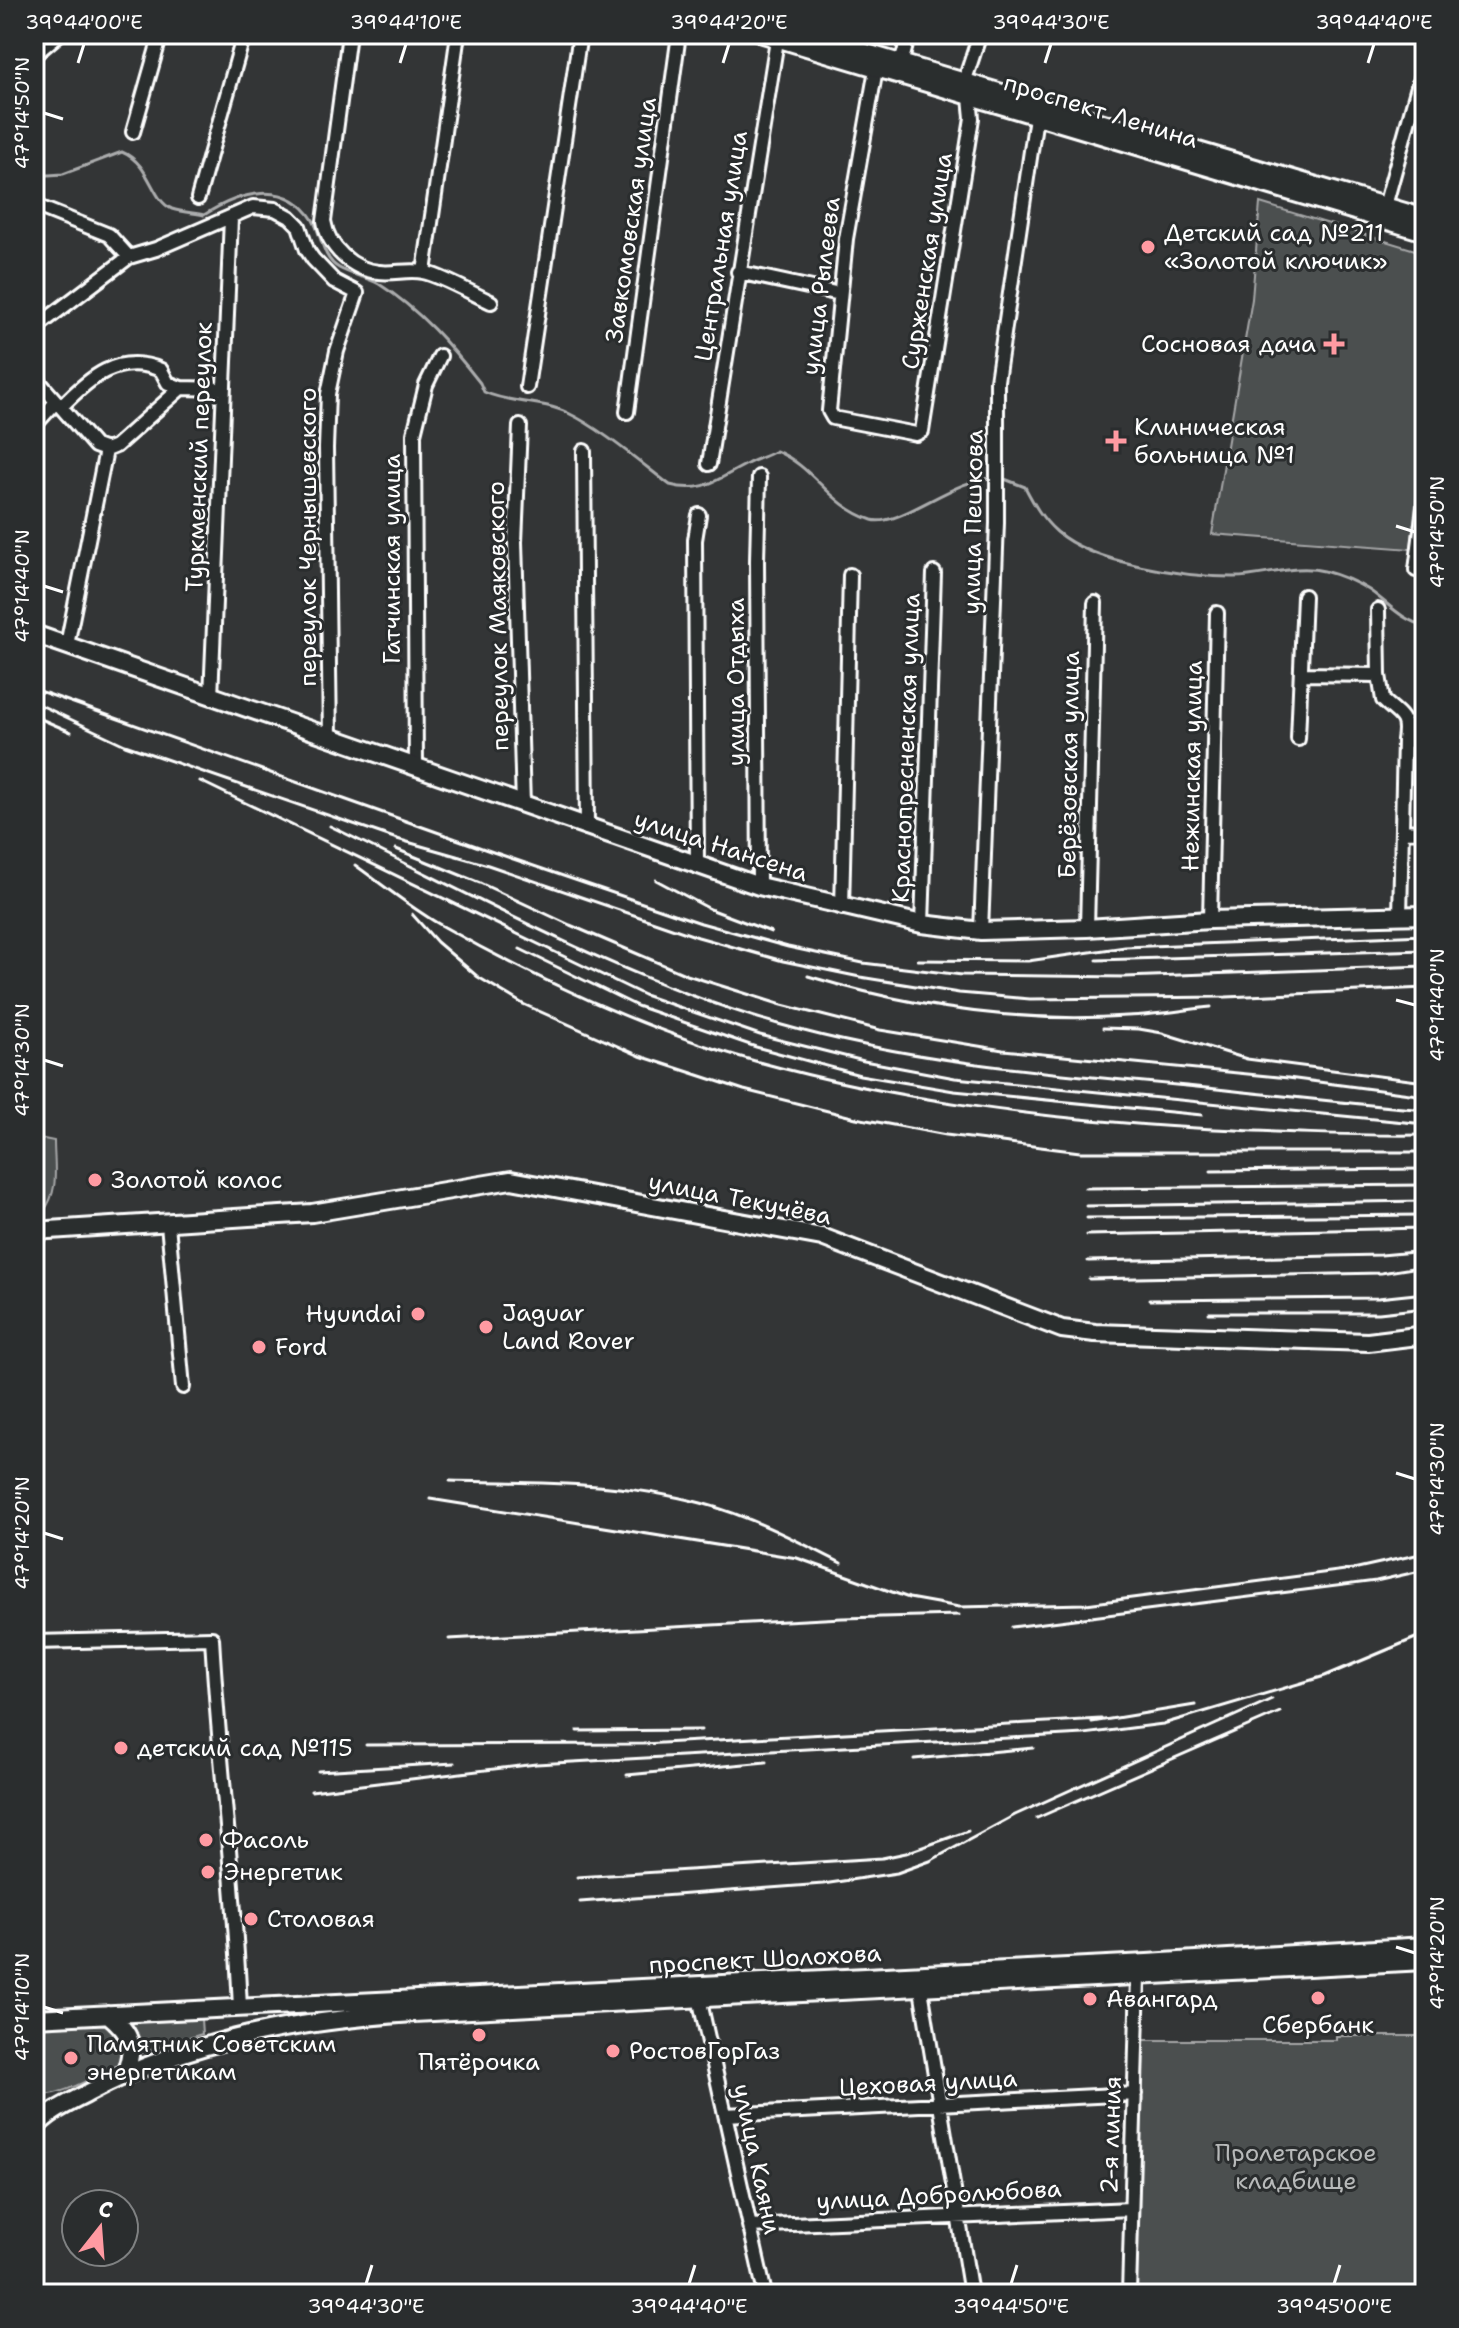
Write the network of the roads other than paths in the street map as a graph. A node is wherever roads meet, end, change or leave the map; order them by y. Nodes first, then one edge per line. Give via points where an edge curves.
1 (59, 34) edge
2 (161, 34) edge
3 (244, 34) edge
4 (349, 34) edge
5 (458, 34) edge
6 (580, 34) edge
7 (679, 34) edge
8 (802, 34) edge
9 (909, 34) edge
10 (980, 34) edge
11 (773, 35) edge
12 (34, 55) edge
13 (1425, 61) edge
14 (901, 64) junction
15 (876, 69) junction
16 (967, 90) junction
17 (1036, 117) junction
18 (133, 132) dead end
19 (198, 198) dead end
20 (34, 205) edge
21 (1385, 206) junction
22 (231, 218) junction
23 (1425, 218) edge
24 (1425, 232) edge
25 (129, 257) junction
26 (424, 272) junction
27 (738, 272) junction
28 (840, 294) junction
29 (491, 302) dead end
30 (34, 329) edge
31 (440, 356) dead end
32 (34, 376) edge
33 (527, 387) dead end
34 (181, 388) junction
35 (223, 389) junction
36 (59, 405) junction
37 (627, 412) dead end
38 (34, 426) edge
39 (520, 426) dead end
40 (922, 431) joint
41 (106, 450) junction
42 (584, 451) dead end
43 (709, 464) dead end
44 (759, 477) dead end
45 (1425, 500) edge
46 (699, 515) dead end
47 (1416, 570) dead end
48 (934, 573) dead end
49 (850, 575) dead end
50 (1304, 596) dead end
51 (1095, 603) dead end
52 (1378, 610) dead end
53 (1217, 613) dead end
54 (34, 634) edge
55 (67, 645) junction
56 (1301, 674) junction
57 (1379, 675) junction
58 (211, 697) junction
59 (330, 738) junction
60 (1298, 739) dead end
61 (1404, 740) junction
62 (1425, 742) edge
63 (416, 767) junction
64 (523, 805) junction
65 (587, 828) junction
66 (1402, 831) junction
67 (1425, 832) edge
68 (697, 866) junction
69 (759, 886) junction
70 (842, 908) junction
71 (1425, 915) edge
72 (1400, 916) junction
73 (1210, 920) junction
74 (922, 924) junction
75 (1087, 928) junction
76 (981, 931) junction
77 (168, 1224) junction
78 (34, 1231) edge
79 (1425, 1335) edge
80 (183, 1387) dead end
81 (34, 1642) edge
82 (1425, 1946) edge
83 (1425, 1961) edge
84 (1138, 1977) junction
85 (921, 1989) junction
86 (698, 1993) junction
87 (240, 2009) junction
88 (108, 2014) junction
89 (37, 2016) edge
90 (125, 2074) junction
91 (1135, 2094) junction
92 (34, 2105) edge
93 (939, 2105) junction
94 (60, 2108) junction
95 (725, 2115) junction
96 (34, 2129) edge
97 (1131, 2209) junction
98 (958, 2216) junction
99 (749, 2226) junction
100 (765, 2294) edge
101 (971, 2294) edge
102 (1129, 2294) edge

1 - 12 street
2 - 18 street
3 - 19 street
4 - 26 street via 326,235 334,248 362,268
5 - 26 street
6 - 33 street
7 - 37 street, Завкомовская улица
8 - 14 main road, проспект Ленина
9 - 14 street
10 - 16 street, Сурженская улица
11 - 15 main road, проспект Ленина
11 - 27 street, Центральная улица
13 - 21 street
14 - 16 main road, проспект Ленина
15 - 16 main road, проспект Ленина
15 - 28 street, улица Рылеева
16 - 17 main road, проспект Ленина
16 - 21 main road, проспект Ленина
16 - 40 street, Сурженская улица via 972,118
17 - 24 main road, проспект Ленина
17 - 76 street, улица Пешкова via 997,381 997,523
20 - 25 street via 109,235
21 - 23 main road, проспект Ленина
22 - 25 street
22 - 35 street, Туркменский переулок
22 - 59 street, переулок Чернышевского via 253,207 284,213 299,226 313,259 334,281 357,293 328,394
25 - 30 street
26 - 29 street
27 - 28 street
27 - 43 street, Центральная улица
28 - 40 street, улица Рылеева via 829,411 833,418
31 - 63 street, Гатчинская улица via 426,385 414,434
32 - 36 street
34 - 35 street
34 - 36 street via 168,383 154,367 113,365
34 - 41 street
35 - 58 street, Туркменский переулок
36 - 38 street
36 - 41 street via 95,446
39 - 64 street, переулок Маяковского via 515,542
41 - 55 street
42 - 65 street
44 - 69 street, улица Отдыха
45 - 47 street
46 - 68 street
48 - 74 street, Краснопресненская улица
49 - 70 street
50 - 56 street
51 - 75 street, Берёзовская улица
52 - 57 street
53 - 73 street, Нежинская улица
54 - 55 main road, улица Нансена
55 - 58 main road, улица Нансена
56 - 57 street
56 - 60 street
57 - 61 street via 1383,700 1407,723
58 - 59 main road, улица Нансена
59 - 63 main road, улица Нансена
61 - 62 street
61 - 66 street
63 - 64 main road, улица Нансена
64 - 65 main road, улица Нансена
65 - 68 main road, улица Нансена
66 - 67 street
66 - 72 street
68 - 69 main road, улица Нансена
69 - 70 main road, улица Нансена
70 - 74 main road, улица Нансена
71 - 72 main road, улица Нансена
72 - 73 main road, улица Нансена
73 - 75 main road, улица Нансена
74 - 76 main road, улица Нансена
75 - 76 main road, улица Нансена
77 - 78 main road, улица Текучёва
77 - 79 main road, улица Текучёва via 312,1213 511,1180 822,1237 1062,1329 1368,1342
77 - 80 street
81 - 87 street via 212,1638
82 - 86 main road, проспект Шолохова
83 - 84 main road, проспект Шолохова
84 - 85 main road, проспект Шолохова
84 - 91 street, 2-я линия
85 - 86 main road, проспект Шолохова
85 - 93 street
86 - 87 main road, проспект Шолохова
86 - 90 main road, проспект Шолохова via 308,2022 184,2051
86 - 95 street, улица Каяни
87 - 88 main road, проспект Шолохова
88 - 89 main road, проспект Шолохова
88 - 90 main road via 121,2024 131,2045
90 - 94 main road, проспект Шолохова
91 - 93 street, Цеховая улица
91 - 97 street, 2-я линия
92 - 94 main road
93 - 95 street, Цеховая улица
93 - 98 street
94 - 96 main road, проспект Шолохова
95 - 99 street, улица Каяни
97 - 98 street, улица Добролюбова
97 - 102 street, 2-я линия
98 - 99 street, улица Добролюбова
98 - 101 street
99 - 100 street, улица Каяни

